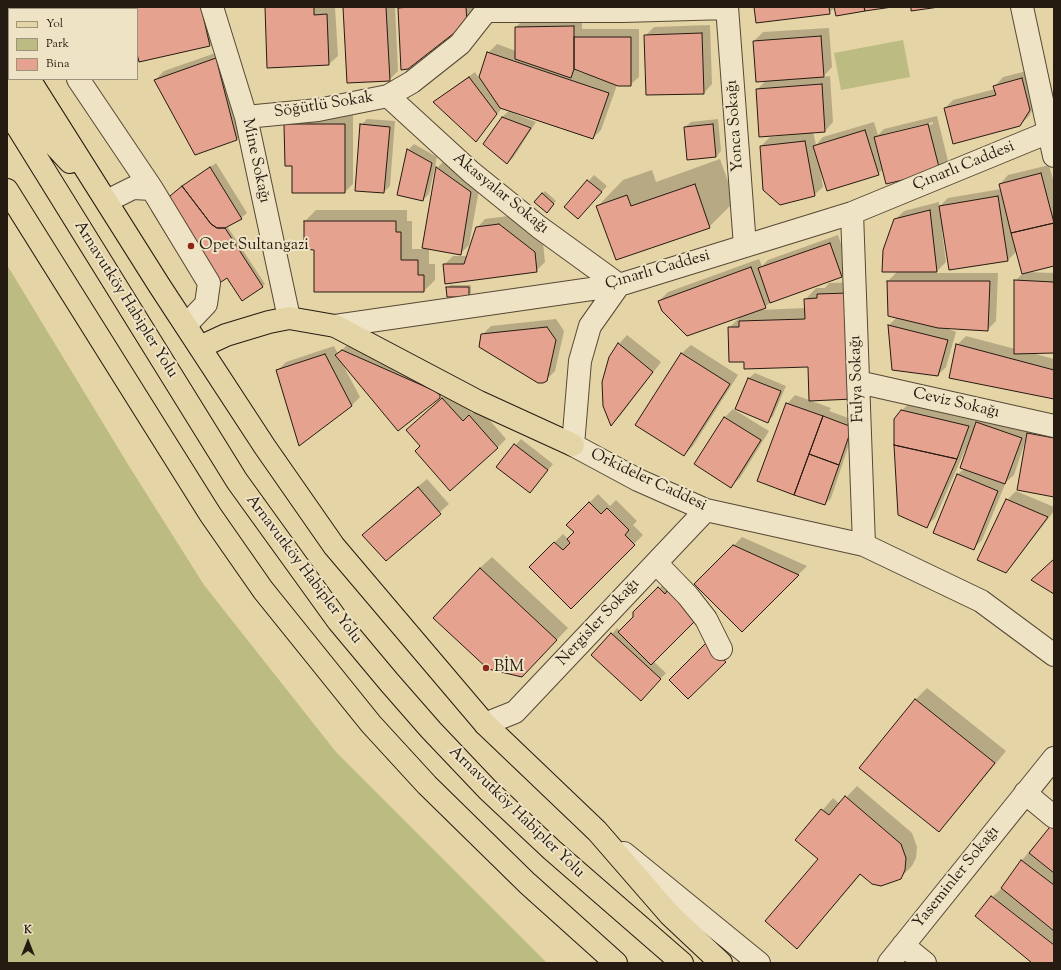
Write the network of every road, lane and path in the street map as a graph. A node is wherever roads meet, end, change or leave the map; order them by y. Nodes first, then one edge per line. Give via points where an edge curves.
1 (212, 7) edge
2 (1022, 7) edge
3 (727, 8) edge
4 (486, 9) edge
5 (9, 80) edge
6 (30, 80) edge
7 (79, 80) edge
8 (388, 96) junction
9 (7, 110) edge
10 (246, 117) junction
11 (1051, 131) edge
12 (1054, 156) edge
13 (152, 189) junction
14 (7, 190) edge
15 (107, 201) junction
16 (852, 213) junction
17 (745, 246) junction
18 (619, 284) junction
19 (289, 318) junction
20 (186, 325) junction
21 (335, 326) junction
22 (200, 347) junction
23 (858, 382) junction
24 (1054, 426) edge
25 (572, 445) junction
26 (706, 510) junction
27 (864, 545) junction
28 (656, 563) junction
29 (721, 649) dead end
30 (1054, 655) edge
31 (485, 724) junction
32 (1054, 758) edge
33 (1025, 793) junction
34 (1054, 817) edge
35 (597, 831) junction
36 (903, 946) junction
37 (616, 963) edge
38 (682, 963) edge
39 (721, 963) edge
40 (759, 963) edge
41 (889, 963) edge
42 (925, 963) edge

1 - 10 street, Mine Sokağı
2 - 11 street
3 - 4 street, Söğütlü Sokak via 623,11
3 - 17 street, Yonca Sokağı
4 - 8 street, Söğütlü Sokak via 460,44 412,82
5 - 15 main road via 44,134
6 - 15 main road
7 - 13 street
8 - 10 street, Söğütlü Sokak via 318,110
8 - 18 street, Akasyalar Sokağı via 471,172 539,227
9 - 38 main road, Arnavutköy Habipler Yolu via 237,481 338,621 431,730 488,790 552,850
10 - 19 street, Mine Sokağı
11 - 12 street
11 - 16 street, Çınarlı Caddesi
13 - 15 street via 133,188
13 - 20 street via 209,283 206,304
14 - 37 main road via 210,514 263,590 371,724 427,785 527,883
15 - 20 main road
16 - 17 street, Çınarlı Caddesi
16 - 23 street, Fulya Sokağı
17 - 18 street, Çınarlı Caddesi
18 - 21 street, Çınarlı Caddesi
18 - 25 street via 590,326 580,361
19 - 21 main road, Çınarlı Caddesi
19 - 22 main road, Çınarlı Caddesi via 226,335
20 - 22 main road
21 - 25 main road, Orkideler Caddesi via 479,402
22 - 31 main road via 334,546
23 - 24 street, Ceviz Sokağı
23 - 27 street, Fulya Sokağı
25 - 26 street, Orkideler Caddesi via 638,480
26 - 27 street, Orkideler Caddesi
26 - 28 street, Nergisler Sokağı
27 - 30 street, Orkideler Caddesi via 981,601
28 - 29 street via 706,619
28 - 31 street, Nergisler Sokağı via 514,712
31 - 35 main road
32 - 33 street, Yaseminler Sokağı
33 - 34 street
33 - 36 street, Yaseminler Sokağı
35 - 39 main road via 670,915
35 - 40 street
36 - 41 street, Yaseminler Sokağı
36 - 42 street

